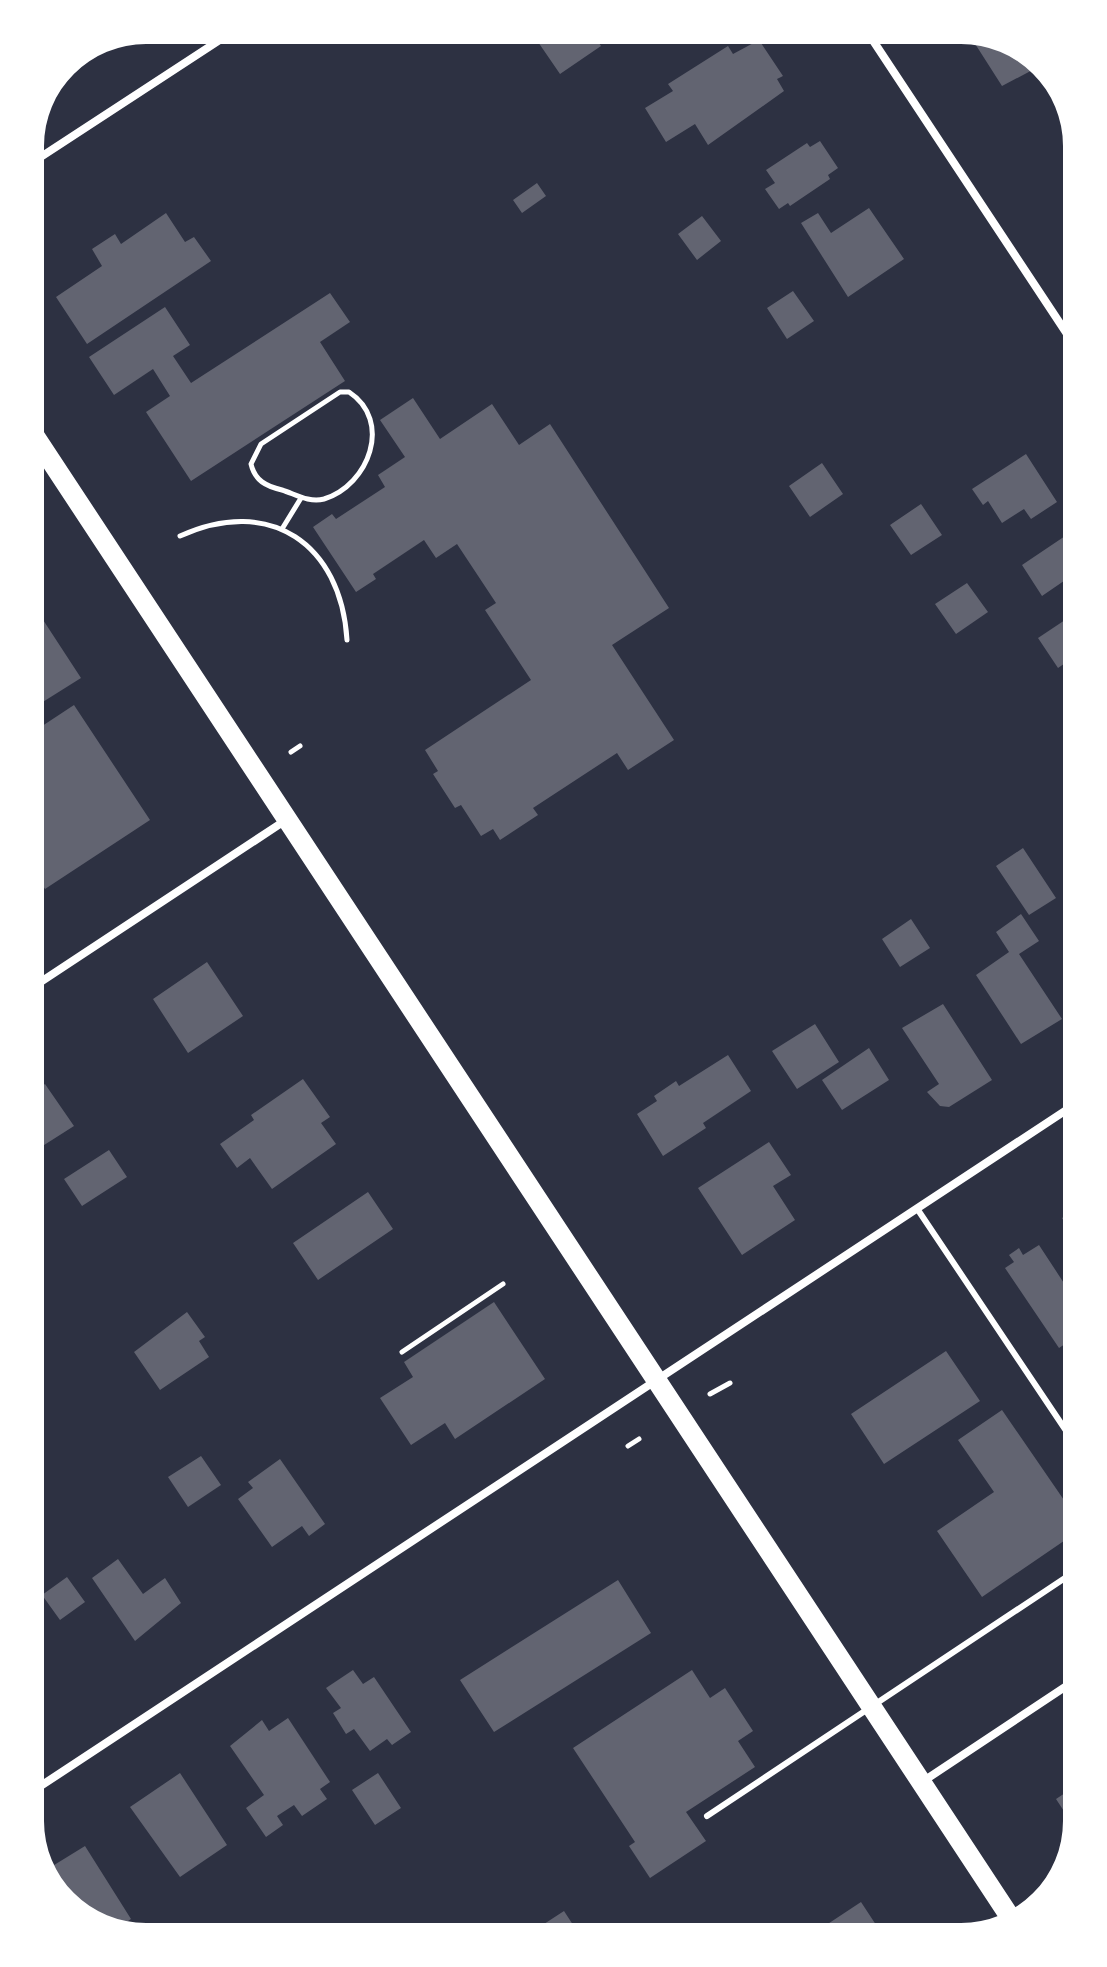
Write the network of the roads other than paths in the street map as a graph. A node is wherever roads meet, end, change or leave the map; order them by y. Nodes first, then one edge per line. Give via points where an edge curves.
1 (214, 44) edge
2 (875, 44) edge
3 (44, 155) edge
4 (1063, 328) edge
5 (44, 450) edge
6 (287, 820) junction
7 (44, 980) edge
8 (1063, 1112) edge
9 (918, 1210) junction
10 (656, 1380) junction
11 (1063, 1426) edge
12 (1063, 1579) edge
13 (1063, 1688) edge
14 (871, 1707) junction
15 (921, 1783) junction
16 (44, 1784) edge
17 (707, 1816) dead end
18 (1007, 1912) edge

1 - 3 street
2 - 4 street
5 - 6 main road
6 - 7 street
6 - 10 main road
8 - 9 street
9 - 10 street
9 - 11 lane
10 - 14 main road
10 - 16 street
12 - 14 lane
13 - 15 street
14 - 15 main road
14 - 17 lane
15 - 18 main road

